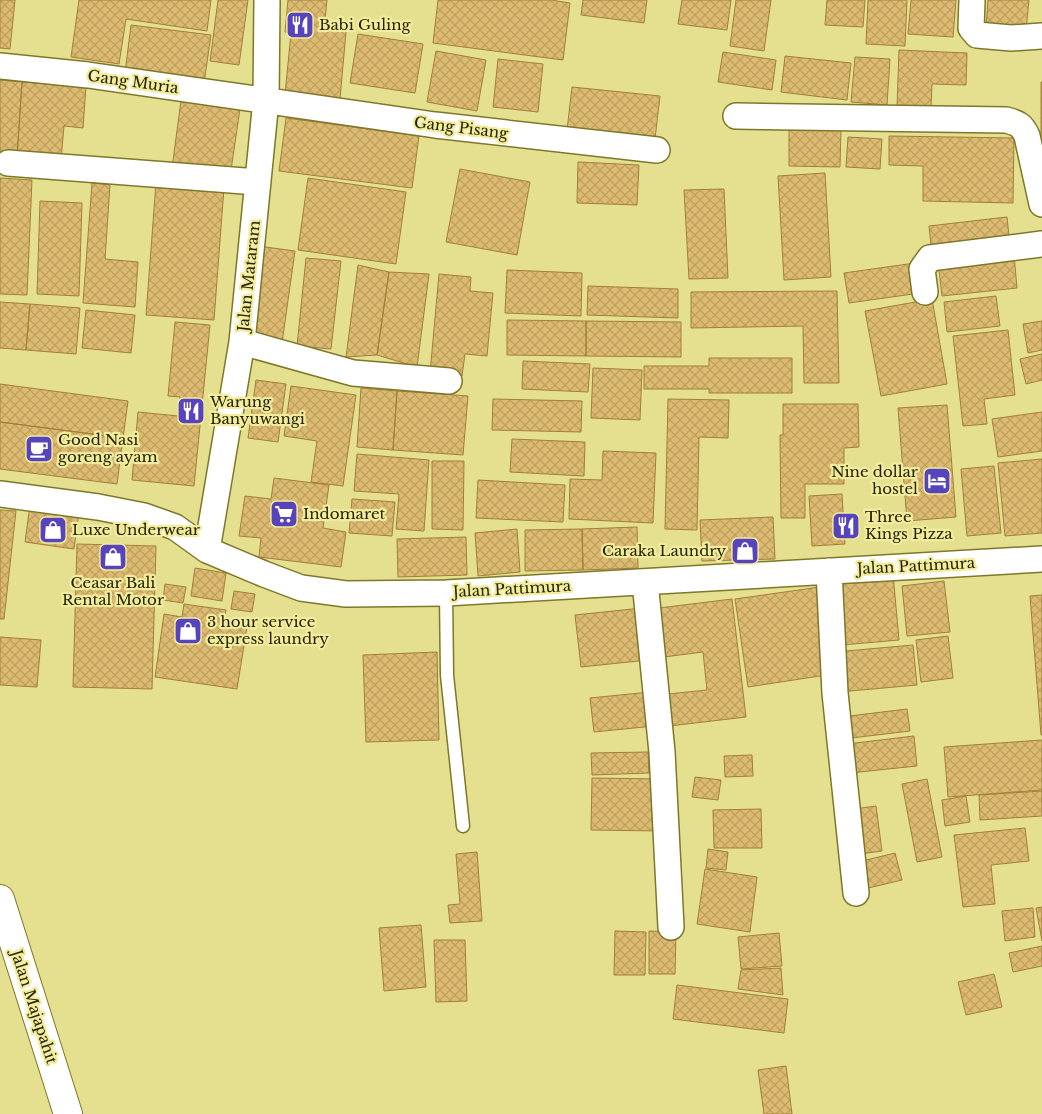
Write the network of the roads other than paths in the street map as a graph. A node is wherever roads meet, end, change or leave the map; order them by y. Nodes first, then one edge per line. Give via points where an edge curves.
1 (267, 0) edge
2 (972, 0) edge
3 (1042, 36) edge
4 (0, 66) edge
5 (266, 100) junction
6 (736, 116) dead end
7 (657, 150) dead end
8 (8, 164) dead end
9 (258, 182) junction
10 (1042, 204) edge
11 (1042, 244) edge
12 (925, 292) dead end
13 (242, 342) junction
14 (449, 381) dead end
15 (0, 494) edge
16 (207, 550) junction
17 (1042, 559) edge
18 (829, 571) junction
19 (645, 582) junction
20 (446, 593) junction
21 (463, 826) dead end
22 (856, 892) dead end
23 (0, 899) edge
24 (671, 927) dead end
25 (68, 1114) edge

1 - 5 street, Jalan Mataram
2 - 3 street via 971,28 977,35
4 - 5 street, Gang Muria
5 - 7 street, Gang Pisang via 435,126
5 - 9 street, Jalan Mataram
6 - 10 street via 1018,123 1027,136
8 - 9 street
9 - 13 street, Jalan Mataram
11 - 12 street via 930,258 922,269
13 - 14 street via 353,373
13 - 16 street, Jalan Mataram
15 - 16 street, Jalan Pattimura via 144,516 175,527
16 - 20 street, Jalan Pattimura via 301,588 346,594
17 - 18 street, Jalan Pattimura
18 - 19 street, Jalan Pattimura
18 - 22 street via 834,693
19 - 20 street, Jalan Pattimura
19 - 24 street via 662,752
20 - 21 lane via 447,675
23 - 25 street, Jalan Majapahit

